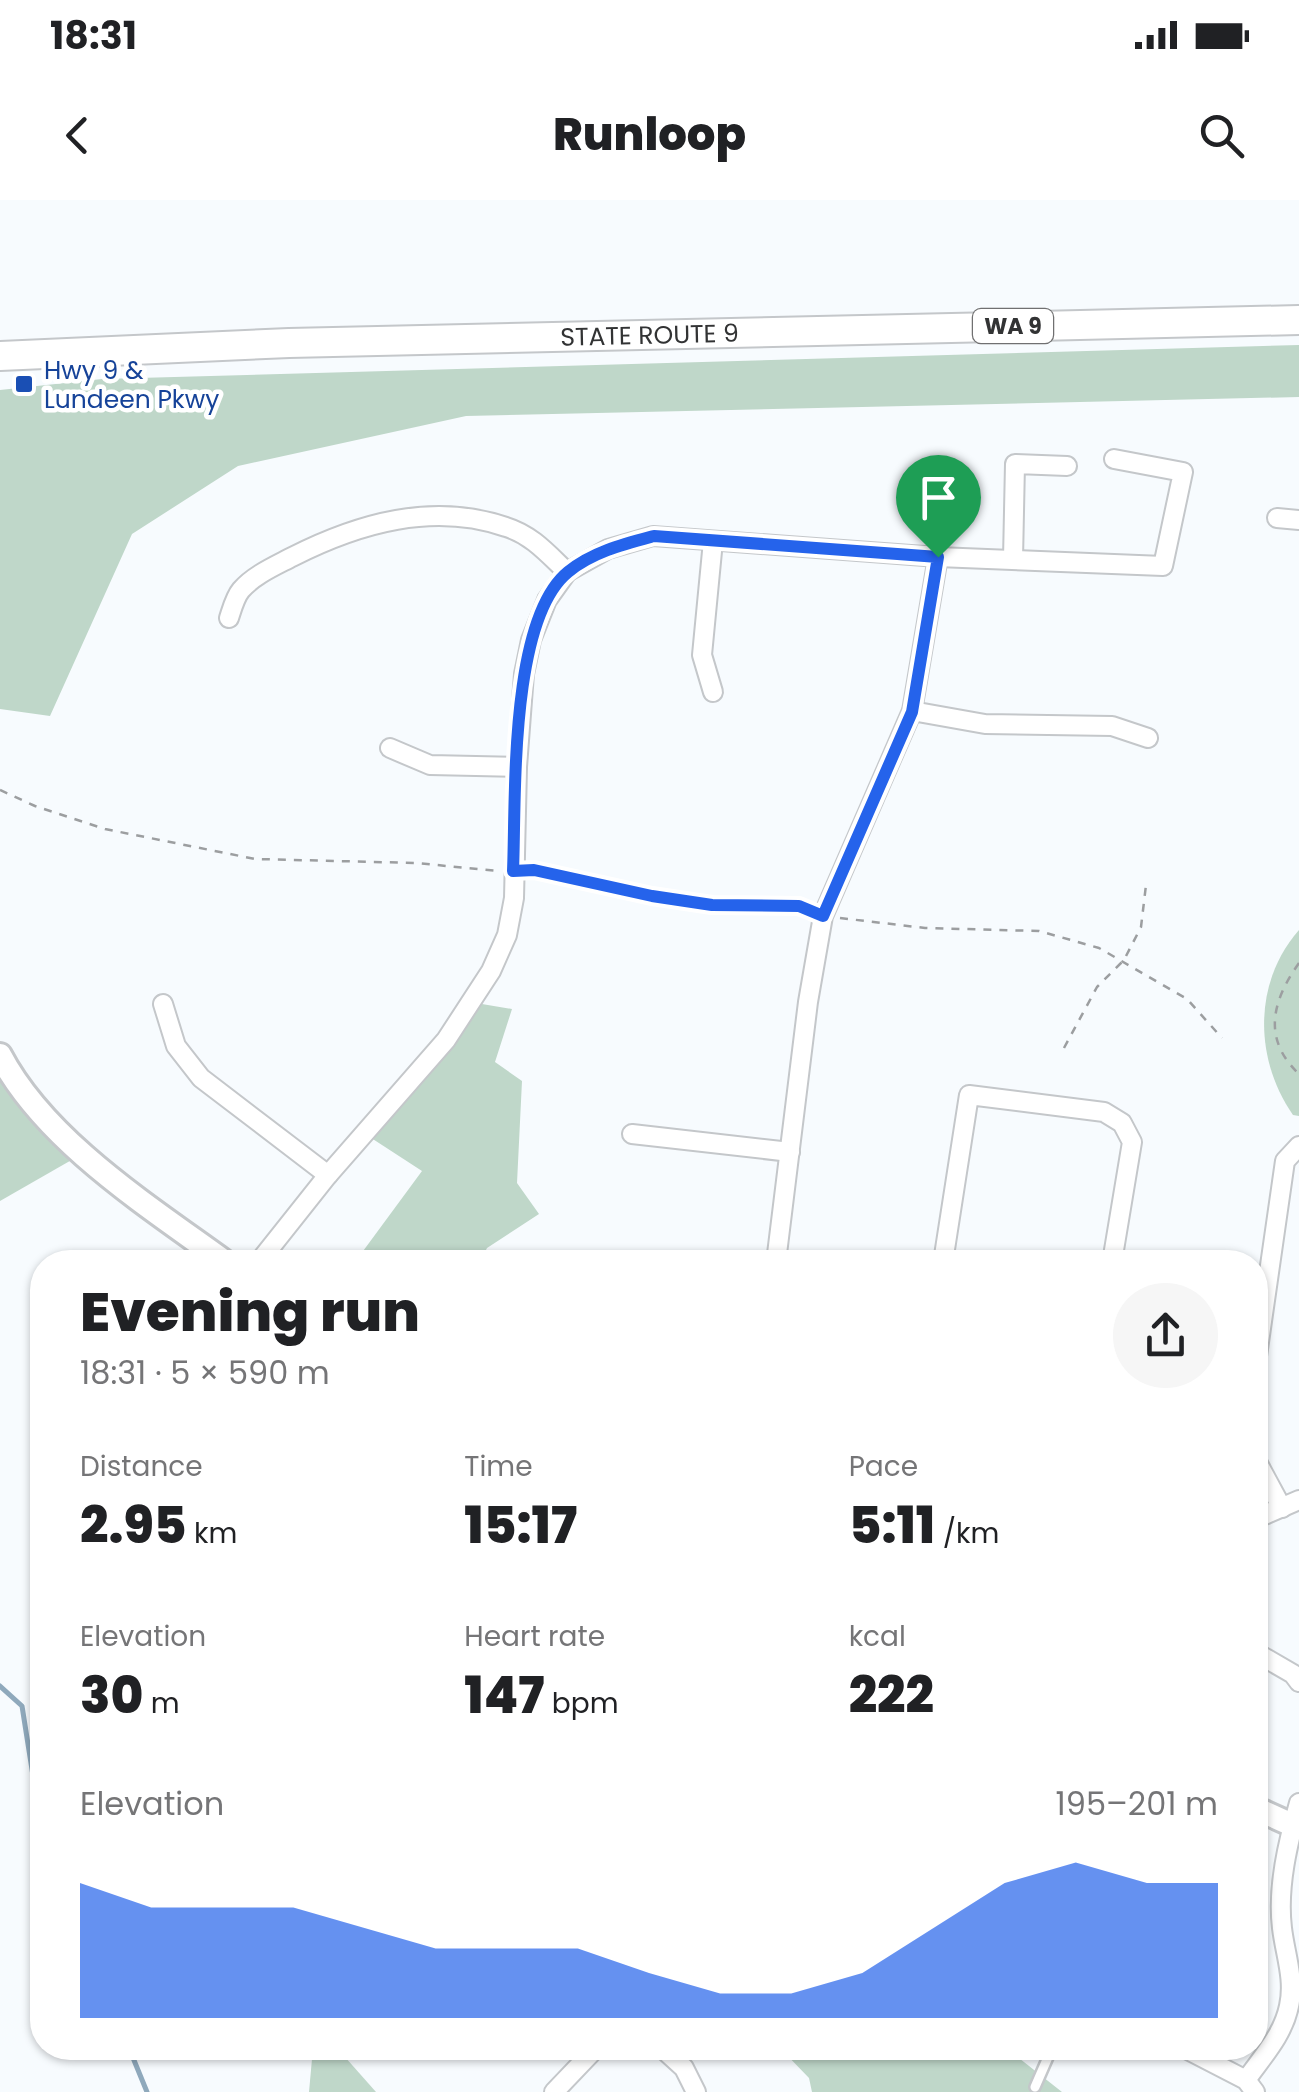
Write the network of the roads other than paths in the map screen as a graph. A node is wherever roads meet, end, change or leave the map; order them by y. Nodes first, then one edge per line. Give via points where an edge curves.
1 (1299, 320) edge
2 (0, 356) edge
3 (1114, 459) dead end
4 (1067, 466) dead end
5 (1276, 518) dead end
6 (1299, 520) edge
7 (713, 541) junction
8 (938, 557) junction
9 (1013, 558) junction
10 (566, 572) junction
11 (229, 618) dead end
12 (714, 692) dead end
13 (912, 712) junction
14 (1148, 738) dead end
15 (390, 748) dead end
16 (517, 767) junction
17 (163, 1004) dead end
18 (0, 1055) edge
19 (632, 1134) dead end
20 (1297, 1146) edge
21 (790, 1152) junction
22 (328, 1175) junction
23 (208, 1250) edge
24 (269, 1250) edge
25 (778, 1250) edge
26 (945, 1250) edge
27 (1114, 1250) edge
28 (1268, 1279) edge
29 (1268, 1475) edge
30 (1291, 1504) edge
31 (1268, 1660) edge
32 (1299, 1682) edge
33 (1268, 1811) edge
34 (1297, 1819) edge
35 (1268, 2055) edge
36 (585, 2060) edge
37 (675, 2060) edge
38 (1047, 2060) edge
39 (1205, 2060) edge
40 (1265, 2060) edge
41 (1250, 2086) edge
42 (1035, 2087) dead end
43 (554, 2092) edge
44 (696, 2092) edge

1 - 2 main road, STATE ROUTE 9 / WA 9
3 - 9 street via 1183,472 1163,566
4 - 9 street via 1016,464
5 - 6 street
7 - 8 street
7 - 10 street via 654,536 608,549
7 - 12 street via 702,654
8 - 9 street
8 - 13 street
10 - 11 street via 536,542 510,528 435,514 355,529 266,570 240,590
10 - 16 street via 530,640
13 - 14 street via 985,724 1112,726
13 - 21 street via 823,916
15 - 16 street via 430,765
16 - 22 street via 507,936 465,1014
17 - 22 street via 176,1046 201,1078
18 - 23 main road via 50,1123 99,1170
19 - 21 street
20 - 28 street via 1285,1161
21 - 25 street
22 - 24 street
26 - 27 street via 969,1096 1104,1112 1122,1123 1132,1142
29 - 30 street
31 - 32 street
33 - 34 main road
34 - 35 street via 1283,1876 1281,1925 1290,2005
36 - 43 street
37 - 44 street
38 - 42 lane
39 - 41 street
40 - 41 street

